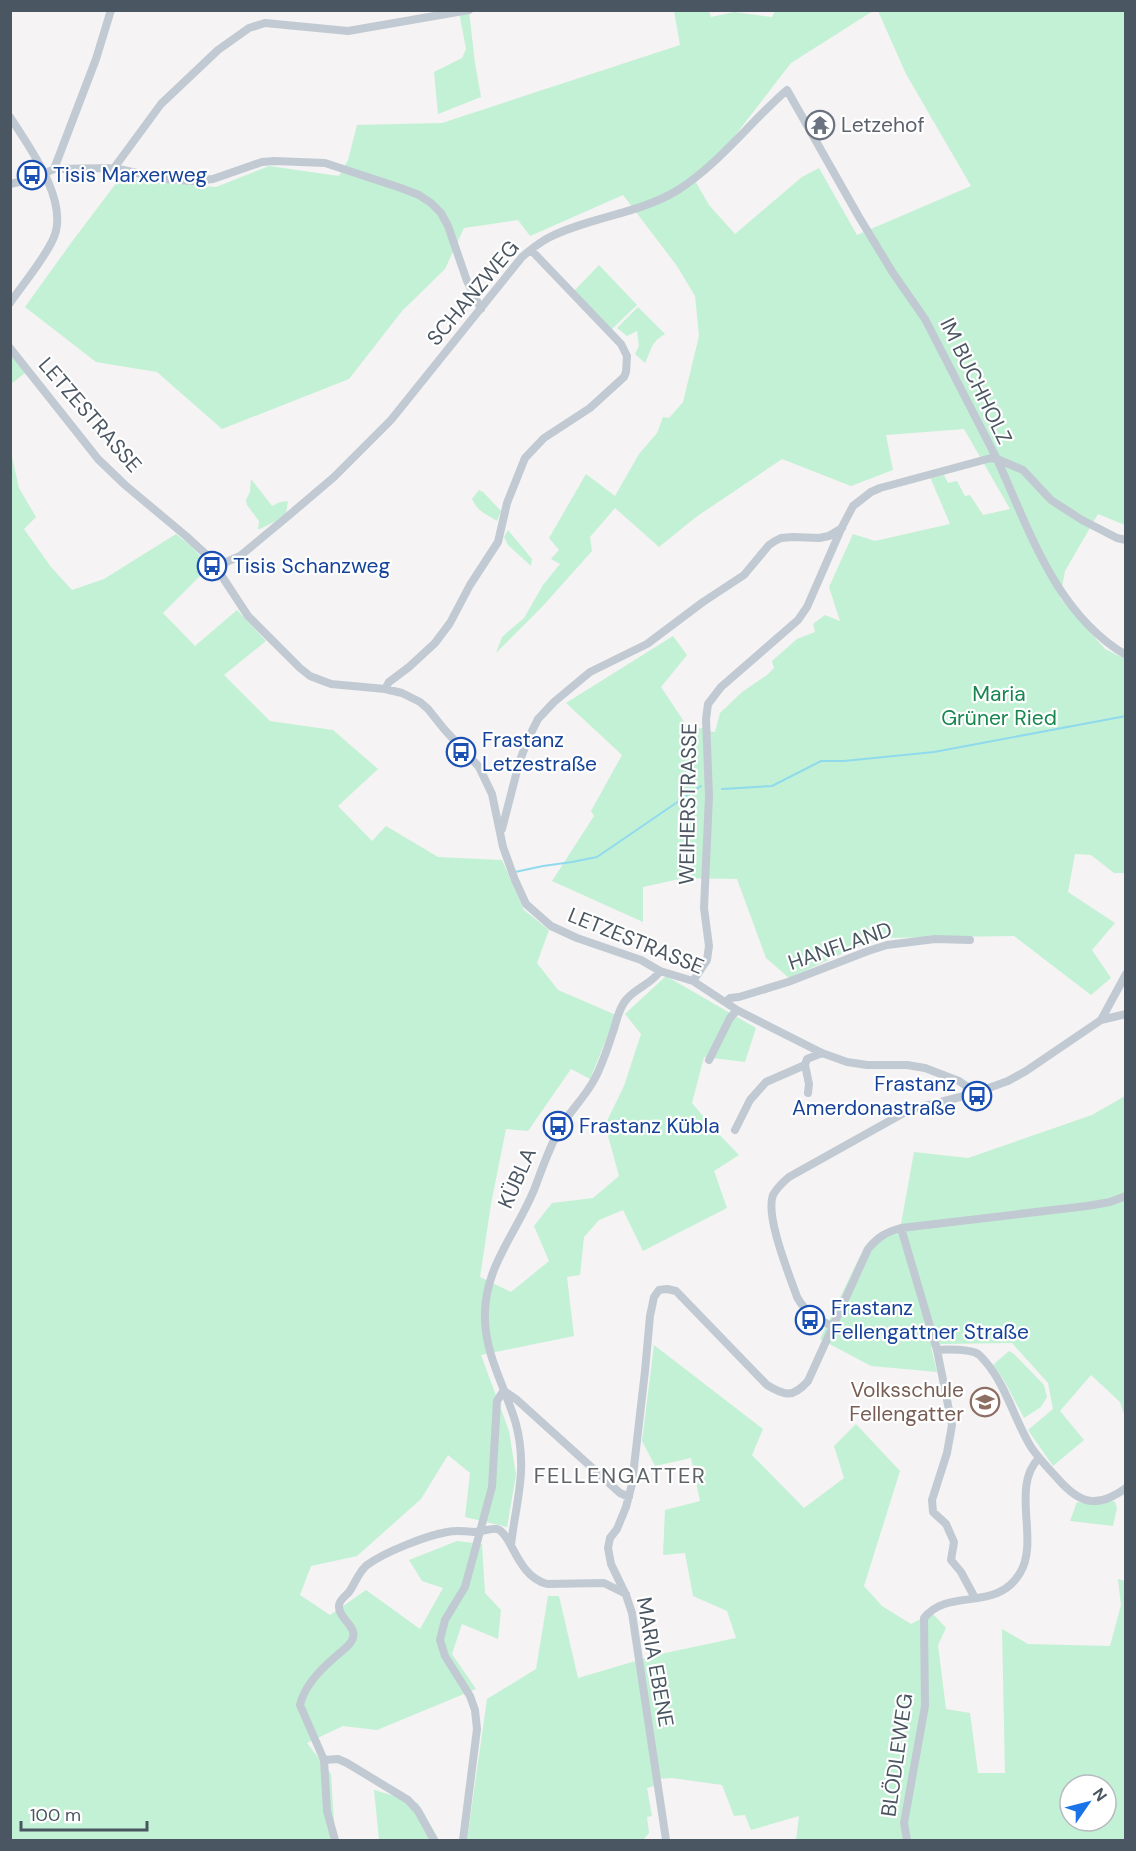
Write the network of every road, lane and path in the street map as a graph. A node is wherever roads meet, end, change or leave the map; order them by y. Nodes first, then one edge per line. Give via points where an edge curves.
1 (111, 10) edge
2 (469, 10) edge
3 (787, 90) joint
4 (10, 117) edge
5 (114, 168) junction
6 (54, 169) junction
7 (44, 174) junction
8 (10, 184) edge
9 (531, 250) junction
10 (10, 303) edge
11 (481, 309) junction
12 (10, 348) edge
13 (997, 459) junction
14 (1023, 470) junction
15 (1009, 486) junction
16 (842, 527) junction
17 (1125, 540) edge
18 (217, 566) junction
19 (1125, 655) edge
20 (385, 689) junction
21 (501, 834) junction
22 (970, 940) dead end
23 (660, 971) junction
24 (1125, 974) edge
25 (693, 981) junction
26 (725, 1002) junction
27 (737, 1010) junction
28 (1125, 1014) edge
29 (1101, 1020) junction
30 (822, 1053) junction
31 (709, 1060) dead end
32 (805, 1065) junction
33 (808, 1093) dead end
34 (972, 1094) junction
35 (735, 1130) dead end
36 (1125, 1196) edge
37 (901, 1228) junction
38 (832, 1326) junction
39 (937, 1350) junction
40 (504, 1390) junction
41 (1039, 1458) junction
42 (1125, 1488) edge
43 (629, 1497) junction
44 (480, 1531) junction
45 (511, 1545) junction
46 (626, 1595) junction
47 (975, 1598) junction
48 (324, 1760) junction
49 (335, 1840) edge
50 (434, 1840) edge
51 (463, 1840) edge
52 (666, 1840) edge
53 (907, 1840) edge

1 - 6 street
2 - 5 street via 348,31 265,23 249,28 218,50 161,104
3 - 9 street, SCHANZWEG via 734,144 677,191 549,238
3 - 13 street, IM BUCHHOLZ via 859,218 925,319
4 - 7 street
5 - 6 street
5 - 11 street via 192,181 213,179 262,162 325,163 419,195 441,213 466,281
6 - 7 street
7 - 8 street
7 - 10 street via 56,203 54,236
9 - 11 street, SCHANZWEG
9 - 20 street via 621,344 627,356 626,372 590,408 544,438 525,458 507,503 498,542 450,623 435,643
11 - 18 street, SCHANZWEG via 391,420 340,472 240,556
12 - 18 street, LETZESTRASSE via 98,459
13 - 14 street
13 - 15 street
13 - 16 street, IM BUCHHOLZ via 871,492 854,506
14 - 15 street
14 - 17 street via 1051,500
15 - 19 street via 1034,545 1063,593 1104,639
16 - 21 street via 829,536 775,541 744,575 647,644 590,672 554,702 528,739
16 - 25 street, WEIHERSTRASSE via 798,620 721,687 708,704 704,908 709,946 707,960
18 - 20 street, LETZESTRASSE via 248,616 310,676 331,684
20 - 21 street, LETZESTRASSE via 420,702 479,767 492,794
21 - 23 street, LETZESTRASSE via 526,904 551,926
22 - 26 street, HANFLAND via 931,939 880,947
23 - 25 street, LETZESTRASSE
23 - 40 street, KÜBLA via 621,1007 594,1080 558,1131 534,1191 492,1271 485,1304 486,1338
24 - 29 street
25 - 26 street, LETZESTRASSE
26 - 27 street, LETZESTRASSE
27 - 30 street, LETZESTRASSE
27 - 31 street
28 - 29 street
29 - 34 street via 1016,1077
30 - 32 street via 807,1059
30 - 34 street, LETZESTRASSE via 846,1062 925,1068 959,1081
32 - 33 street
32 - 35 street via 766,1082 750,1100
34 - 38 street via 896,1116 789,1177 772,1197 771,1218 797,1297 804,1309
36 - 37 street via 1087,1206
37 - 38 street via 887,1232 868,1249
37 - 39 street
38 - 43 street, MARIA EBENE via 808,1381 797,1391 779,1392 767,1385 676,1291 659,1290 650,1316
39 - 41 street via 978,1354 1011,1402
39 - 47 street via 952,1425 932,1500 933,1512 951,1533 951,1560
40 - 43 street
40 - 44 street via 497,1401 492,1487
40 - 45 street, KÜBLA via 516,1423 522,1465
41 - 42 street via 1070,1492 1084,1501 1095,1502
41 - 47 street, BLÖDLEWEG via 1032,1465 1028,1480 1024,1566 1009,1586
43 - 46 street, MARIA EBENE via 608,1548 610,1564
44 - 45 street via 497,1529
44 - 48 street via 447,1532 389,1553 365,1566 339,1603 354,1633 353,1641 320,1672 300,1706
44 - 51 street via 465,1587 445,1620 440,1640 475,1710 477,1729
45 - 46 street via 530,1576 539,1582 604,1583
46 - 52 street, MARIA EBENE via 632,1613
47 - 53 street, BLÖDLEWEG via 940,1604 924,1618 925,1706 904,1823
48 - 49 street via 327,1811
48 - 50 street via 347,1763 408,1800

